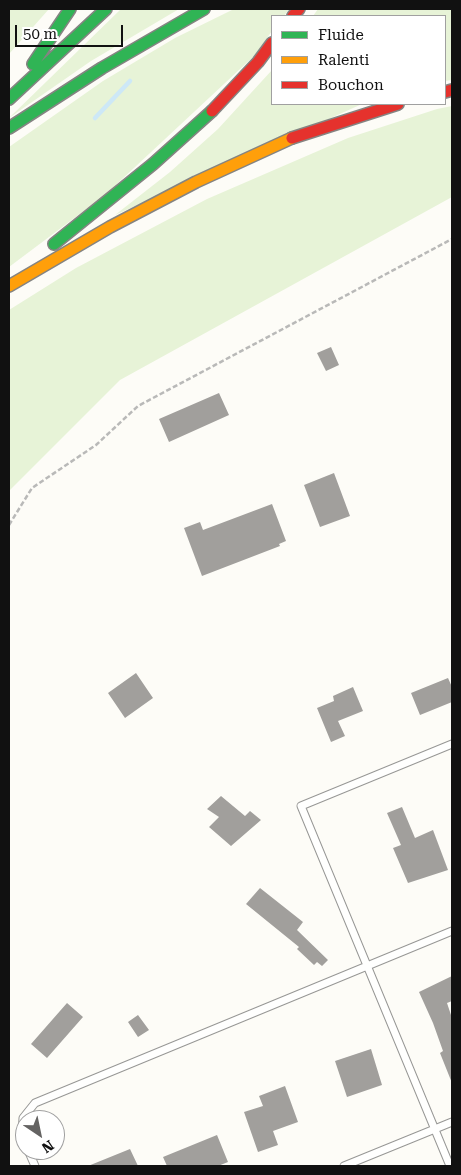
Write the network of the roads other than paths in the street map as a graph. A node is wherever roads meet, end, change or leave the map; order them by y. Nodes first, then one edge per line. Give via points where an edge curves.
1 (70, 9) edge
2 (106, 9) edge
3 (204, 9) edge
4 (271, 45) edge
5 (9, 98) edge
6 (395, 105) edge
7 (9, 128) edge
8 (9, 281) edge
9 (9, 286) edge
10 (452, 744) edge
11 (452, 931) edge
12 (366, 966) junction
13 (30, 1110) edge
14 (452, 1122) edge
15 (435, 1129) junction
16 (344, 1166) edge
17 (450, 1166) edge

1 - 5 highway
2 - 5 highway
3 - 7 highway via 102,68
4 - 8 highway via 205,118 161,158
6 - 9 highway via 278,143 110,227
10 - 12 lane via 301,806
11 - 12 lane
12 - 13 lane via 36,1103
12 - 15 lane
14 - 15 lane
15 - 16 lane
15 - 17 lane

